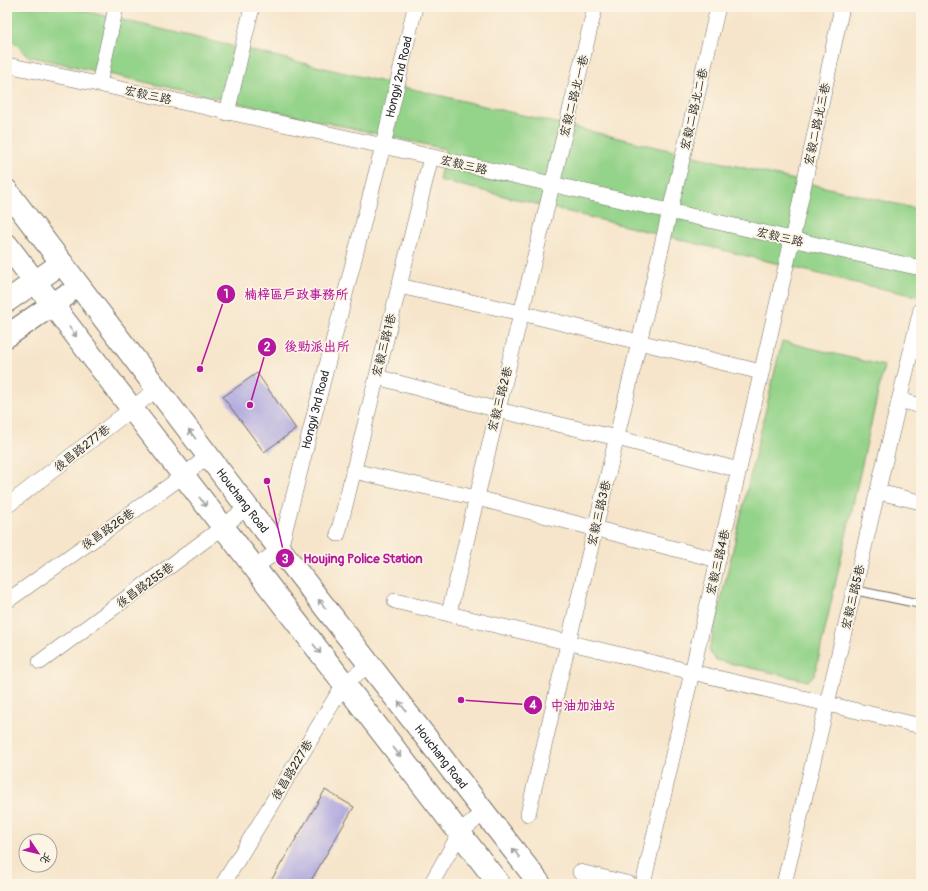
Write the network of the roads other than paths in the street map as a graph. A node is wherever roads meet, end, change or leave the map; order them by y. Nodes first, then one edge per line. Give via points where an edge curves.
1 (116, 7) edge
2 (252, 7) edge
3 (415, 7) edge
4 (595, 7) edge
5 (718, 7) edge
6 (842, 7) edge
7 (7, 65) edge
8 (99, 84) junction
9 (227, 113) junction
10 (383, 146) junction
11 (431, 157) junction
12 (552, 185) junction
13 (8, 196) edge
14 (670, 211) junction
15 (792, 240) junction
16 (7, 245) edge
17 (62, 263) junction
18 (921, 268) edge
19 (34, 281) junction
20 (78, 286) junction
21 (399, 286) junction
22 (7, 300) edge
23 (53, 305) junction
24 (921, 309) edge
25 (521, 313) junction
26 (7, 336) edge
27 (640, 342) junction
28 (761, 372) junction
29 (377, 377) junction
30 (157, 389) junction
31 (899, 400) junction
32 (921, 406) edge
33 (132, 409) junction
34 (498, 410) junction
35 (617, 438) junction
36 (208, 456) junction
37 (739, 470) junction
38 (354, 471) junction
39 (183, 476) junction
40 (878, 492) junction
41 (477, 498) junction
42 (921, 502) edge
43 (7, 506) edge
44 (247, 507) junction
45 (223, 528) junction
46 (596, 529) junction
47 (338, 534) dead end
48 (280, 549) junction
49 (718, 560) junction
50 (254, 568) junction
51 (854, 590) junction
52 (7, 601) edge
53 (395, 601) dead end
54 (921, 604) edge
55 (449, 613) junction
56 (569, 642) junction
57 (40, 662) dead end
58 (370, 664) junction
59 (692, 672) junction
60 (344, 684) junction
61 (827, 704) junction
62 (921, 726) edge
63 (484, 812) junction
64 (528, 814) dead end
65 (460, 833) junction
66 (580, 872) dead end
67 (534, 882) edge
68 (223, 884) edge
69 (431, 884) edge
70 (499, 884) edge
71 (630, 884) edge
72 (643, 884) edge
73 (784, 884) edge

1 - 8 street
2 - 9 street
3 - 10 street, Hongyi 2nd Road
4 - 12 street, 宏毅二路北一巷
5 - 14 street, 宏毅二路北二巷
6 - 15 street, 宏毅二路北三巷
7 - 8 street, 宏毅三路
8 - 9 street, 宏毅三路
9 - 10 street, 宏毅三路
10 - 11 street, 宏毅三路
10 - 48 street, Hongyi 3rd Road
11 - 12 street, 宏毅三路
11 - 21 street, 宏毅三路1巷
12 - 14 street, 宏毅三路
12 - 25 street, 宏毅三路2巷
13 - 17 street, Houchang Road
14 - 15 street, 宏毅三路
14 - 27 street, 宏毅三路3巷
15 - 18 street, 宏毅三路
15 - 28 street, 宏毅三路4巷
16 - 19 street
17 - 19 street
17 - 20 street, Houchang Road
19 - 22 street
19 - 23 street
20 - 23 street
20 - 30 street, Houchang Road
21 - 25 street
21 - 29 street, 宏毅三路1巷
23 - 26 street
23 -> 33 street
24 - 31 street, 宏毅三路5巷
25 - 27 street
25 - 34 street, 宏毅三路2巷
27 - 28 street
27 - 35 street, 宏毅三路3巷
28 - 37 street, 宏毅三路4巷
29 - 34 street
29 - 38 street, 宏毅三路1巷
30 - 33 street, 後昌路277巷
36 -> 30 street, Houchang Road
31 - 32 street
31 - 40 street, 宏毅三路5巷
33 - 39 street
33 - 43 street, 後昌路277巷
34 - 35 street
34 - 41 street, 宏毅三路2巷
35 - 37 street
35 - 46 street, 宏毅三路3巷
36 - 39 street, 後昌路26巷
36 - 44 street, Houchang Road
37 - 49 street, 宏毅三路4巷
38 - 41 street
38 - 47 street, 宏毅三路1巷
39 -> 45 street
39 - 52 street, 後昌路26巷
40 - 42 street
40 - 51 street, 宏毅三路5巷
41 - 46 street
41 - 55 street, 宏毅三路2巷
44 - 45 street, 後昌路255巷
44 - 48 street, Houchang Road
45 - 50 street
45 - 57 street, 後昌路255巷
46 - 49 street
46 - 56 street, 宏毅三路3巷
48 - 50 street
58 -> 48 street, Houchang Road
49 - 59 street, 宏毅三路4巷
50 -> 60 street
51 - 54 lane
51 - 61 street, 宏毅三路5巷
53 - 55 street
55 - 56 street
56 - 59 street
56 - 64 street, 宏毅三路3巷
58 - 60 street, 後昌路227巷
63 -> 58 street, Houchang Road
59 - 61 street
59 - 72 street, 宏毅三路4巷
60 -> 65 street
60 - 68 street, 後昌路227巷
61 - 62 street
61 - 73 street, 宏毅三路5巷
63 - 65 street
67 -> 63 street, Houchang Road
65 - 69 street
65 - 70 street
66 - 71 street

